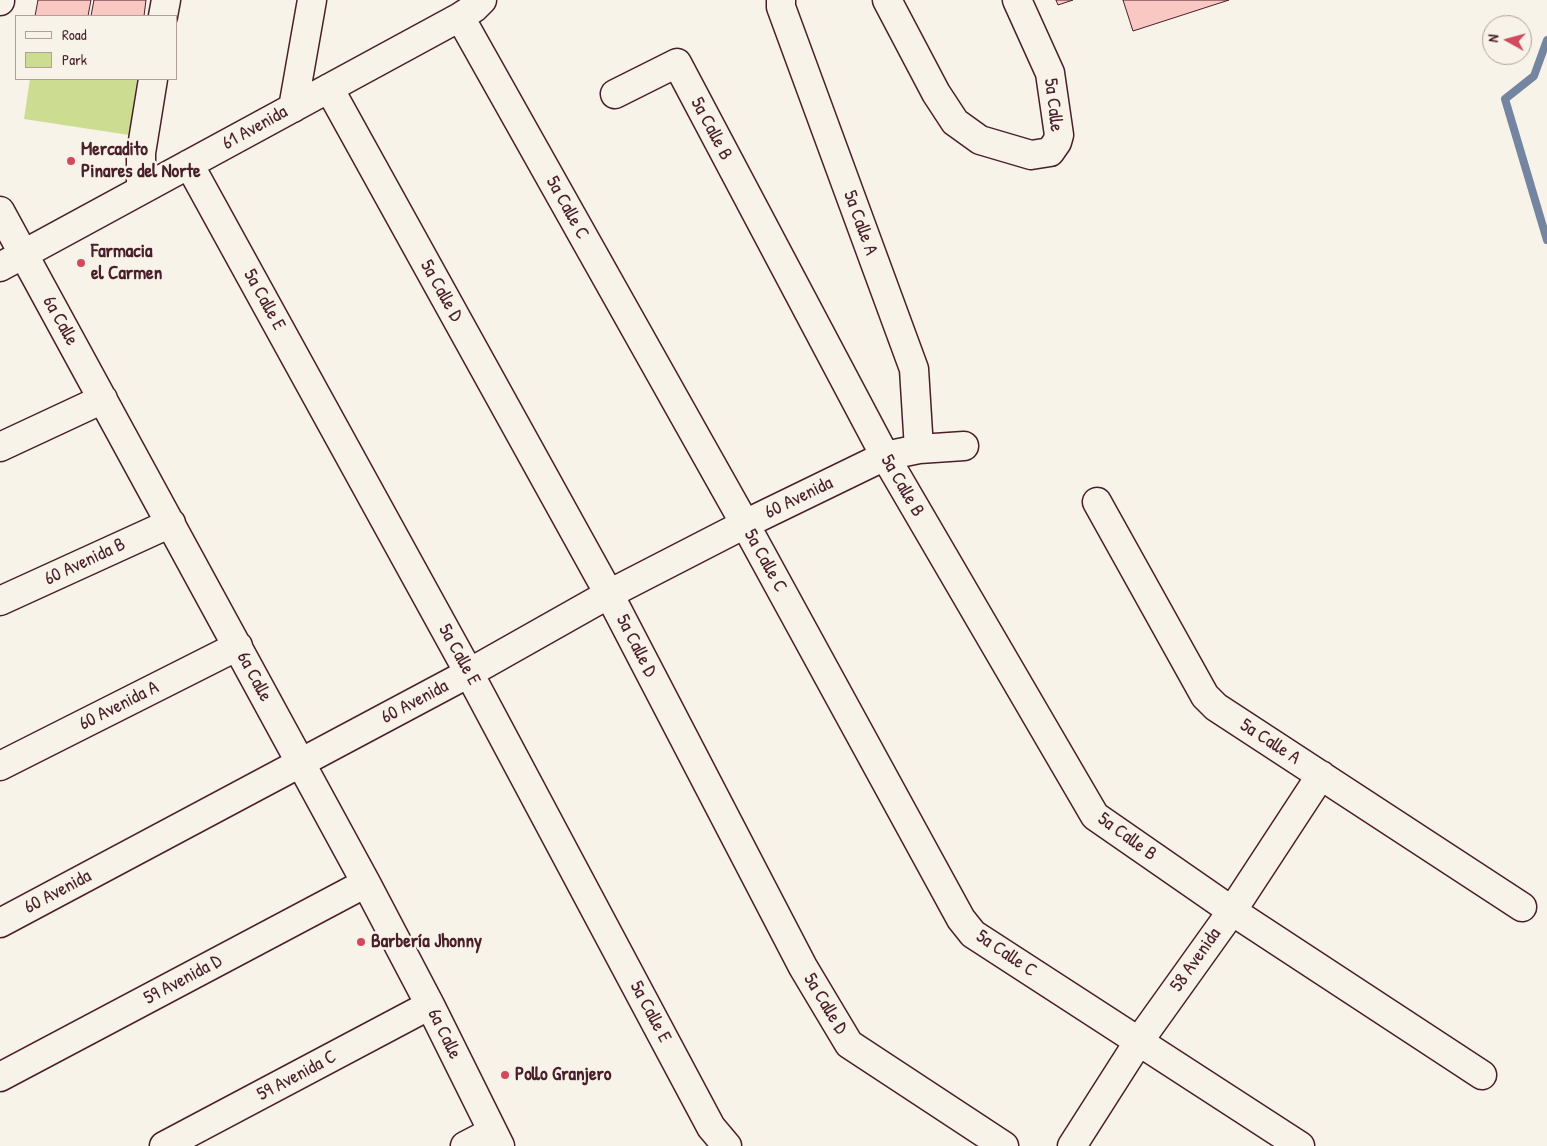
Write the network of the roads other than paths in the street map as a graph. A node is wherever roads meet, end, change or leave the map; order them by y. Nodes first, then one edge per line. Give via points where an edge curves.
1 (166, 0) edge
2 (312, 0) edge
3 (482, 0) edge
4 (781, 0) edge
5 (887, 0) edge
6 (1017, 0) edge
7 (163, 15) edge
8 (460, 17) junction
9 (153, 80) edge
10 (328, 88) junction
11 (615, 94) dead end
12 (293, 108) junction
13 (189, 164) junction
14 (141, 190) junction
15 (0, 212) edge
16 (24, 254) junction
17 (0, 267) edge
18 (103, 399) junction
19 (964, 446) dead end
20 (0, 447) edge
21 (919, 450) junction
22 (885, 456) junction
23 (1097, 502) dead end
24 (171, 523) junction
25 (745, 524) junction
26 (609, 594) junction
27 (0, 601) edge
28 (238, 646) junction
29 (470, 673) junction
30 (301, 764) junction
31 (0, 766) edge
32 (1321, 775) junction
33 (366, 883) junction
34 (1522, 907) dead end
35 (1232, 911) junction
36 (0, 923) edge
37 (430, 1005) junction
38 (1138, 1041) junction
39 (1482, 1075) dead end
40 (0, 1077) edge
41 (496, 1139) edge
42 (164, 1146) edge
43 (465, 1146) edge
44 (727, 1146) edge
45 (1004, 1146) edge
46 (1072, 1146) edge
47 (1300, 1146) edge

1 - 7 street
2 - 12 street
3 - 8 street, 61 Avenida
4 - 21 street, 5a Calle A via 914,369
5 - 6 street, 5a Calle via 936,93 956,122 980,140 1031,155 1050,152 1059,136 1050,73
8 - 10 street, 61 Avenida
8 - 25 street, 5a Calle C
9 - 14 street via 141,153
10 - 12 street, 61 Avenida
10 - 26 street, 5a Calle D
11 - 22 street, 5a Calle B via 677,63
12 - 13 street, 61 Avenida
13 - 14 street, 61 Avenida
13 - 29 street, 5a Calle E
14 - 16 street, 61 Avenida
15 - 16 street, 6a Calle
16 - 17 street, 61 Avenida
16 - 18 street, 6a Calle
18 - 20 street
18 - 24 street, 6a Calle
19 - 21 street
21 - 22 street
22 - 25 street, 60 Avenida
22 - 35 street, 5a Calle B via 1094,816
23 - 32 street, 5a Calle A via 1205,696 1216,707
24 - 27 street, 60 Avenida B
24 - 28 street, 6a Calle
25 - 26 street, 60 Avenida
25 - 38 street, 5a Calle C via 961,919 973,934
26 - 29 street, 60 Avenida
26 - 45 street, 5a Calle D via 803,967 848,1044
28 - 30 street, 6a Calle
28 - 31 street, 60 Avenida A
29 - 30 street, 60 Avenida
29 - 44 street, 5a Calle E via 711,1127
30 - 33 street, 6a Calle
30 - 36 street, 60 Avenida
32 - 34 street, 5a Calle A
32 - 35 street, 58 Avenida
33 - 37 street, 6a Calle
33 - 40 street, 59 Avenida D
35 - 38 street, 58 Avenida
35 - 39 street, 5a Calle B
37 - 41 street, 6a Calle
37 - 42 street, 59 Avenida C
38 - 46 street, 58 Avenida
38 - 47 street, 5a Calle C
41 - 43 street

